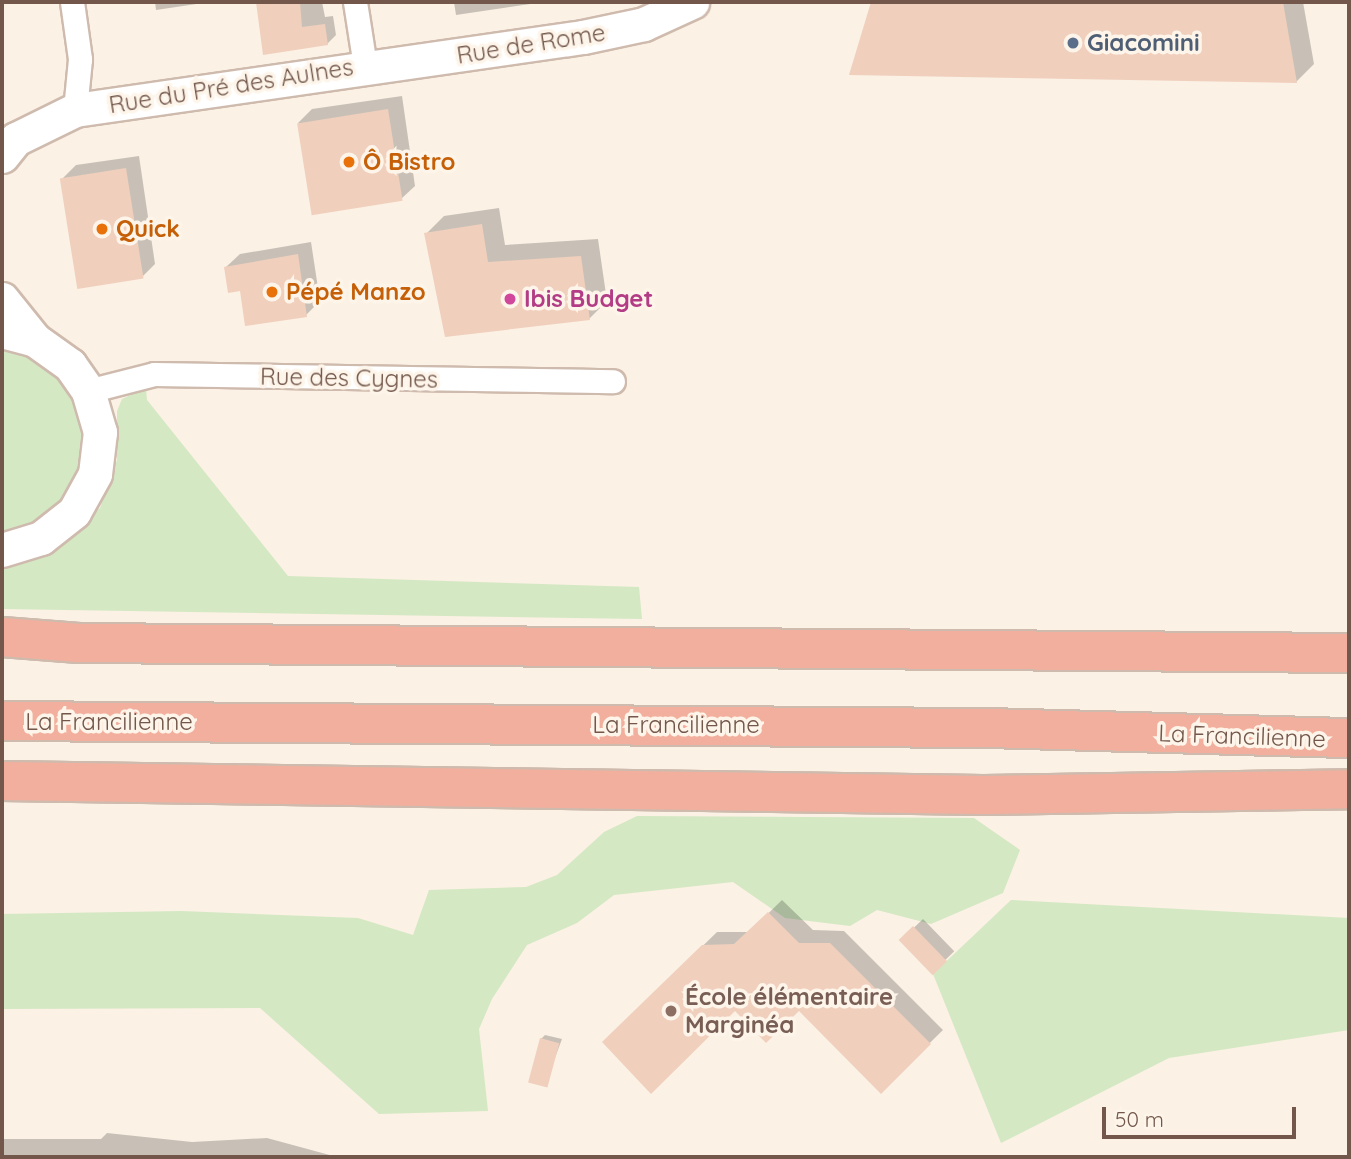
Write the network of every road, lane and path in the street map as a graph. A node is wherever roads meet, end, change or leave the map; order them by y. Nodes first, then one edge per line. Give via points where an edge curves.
1 (72, 2) edge
2 (355, 2) edge
3 (692, 2) edge
4 (365, 66) junction
5 (75, 110) junction
6 (2, 156) edge
7 (2, 299) edge
8 (2, 331) edge
9 (35, 340) junction
10 (612, 381) dead end
11 (88, 391) junction
12 (2, 550) edge
13 (2, 637) edge
14 (79, 643) junction
15 (2, 648) edge
16 (1349, 653) edge
17 (2, 721) edge
18 (1349, 738) edge
19 (8, 786) edge
20 (1349, 789) edge

1 - 5 street, Rue du Pré des Aulnes via 80,59
2 - 4 street, Rue du Pré des Aulnes
3 - 4 street, Rue de Rome via 644,24 583,37
4 - 5 street, Rue du Pré des Aulnes
5 - 6 street, Rue du Pré des Aulnes via 16,139
7 - 9 street
8 - 9 street
9 - 11 street via 70,365
10 - 11 street, Rue des Cygnes via 154,374
11 - 12 street via 100,432 86,494 41,538
13 - 14 highway
14 - 15 highway
14 - 16 highway
17 - 18 highway, La Francilienne via 988,727
19 - 20 highway, La Francilienne via 983,795

